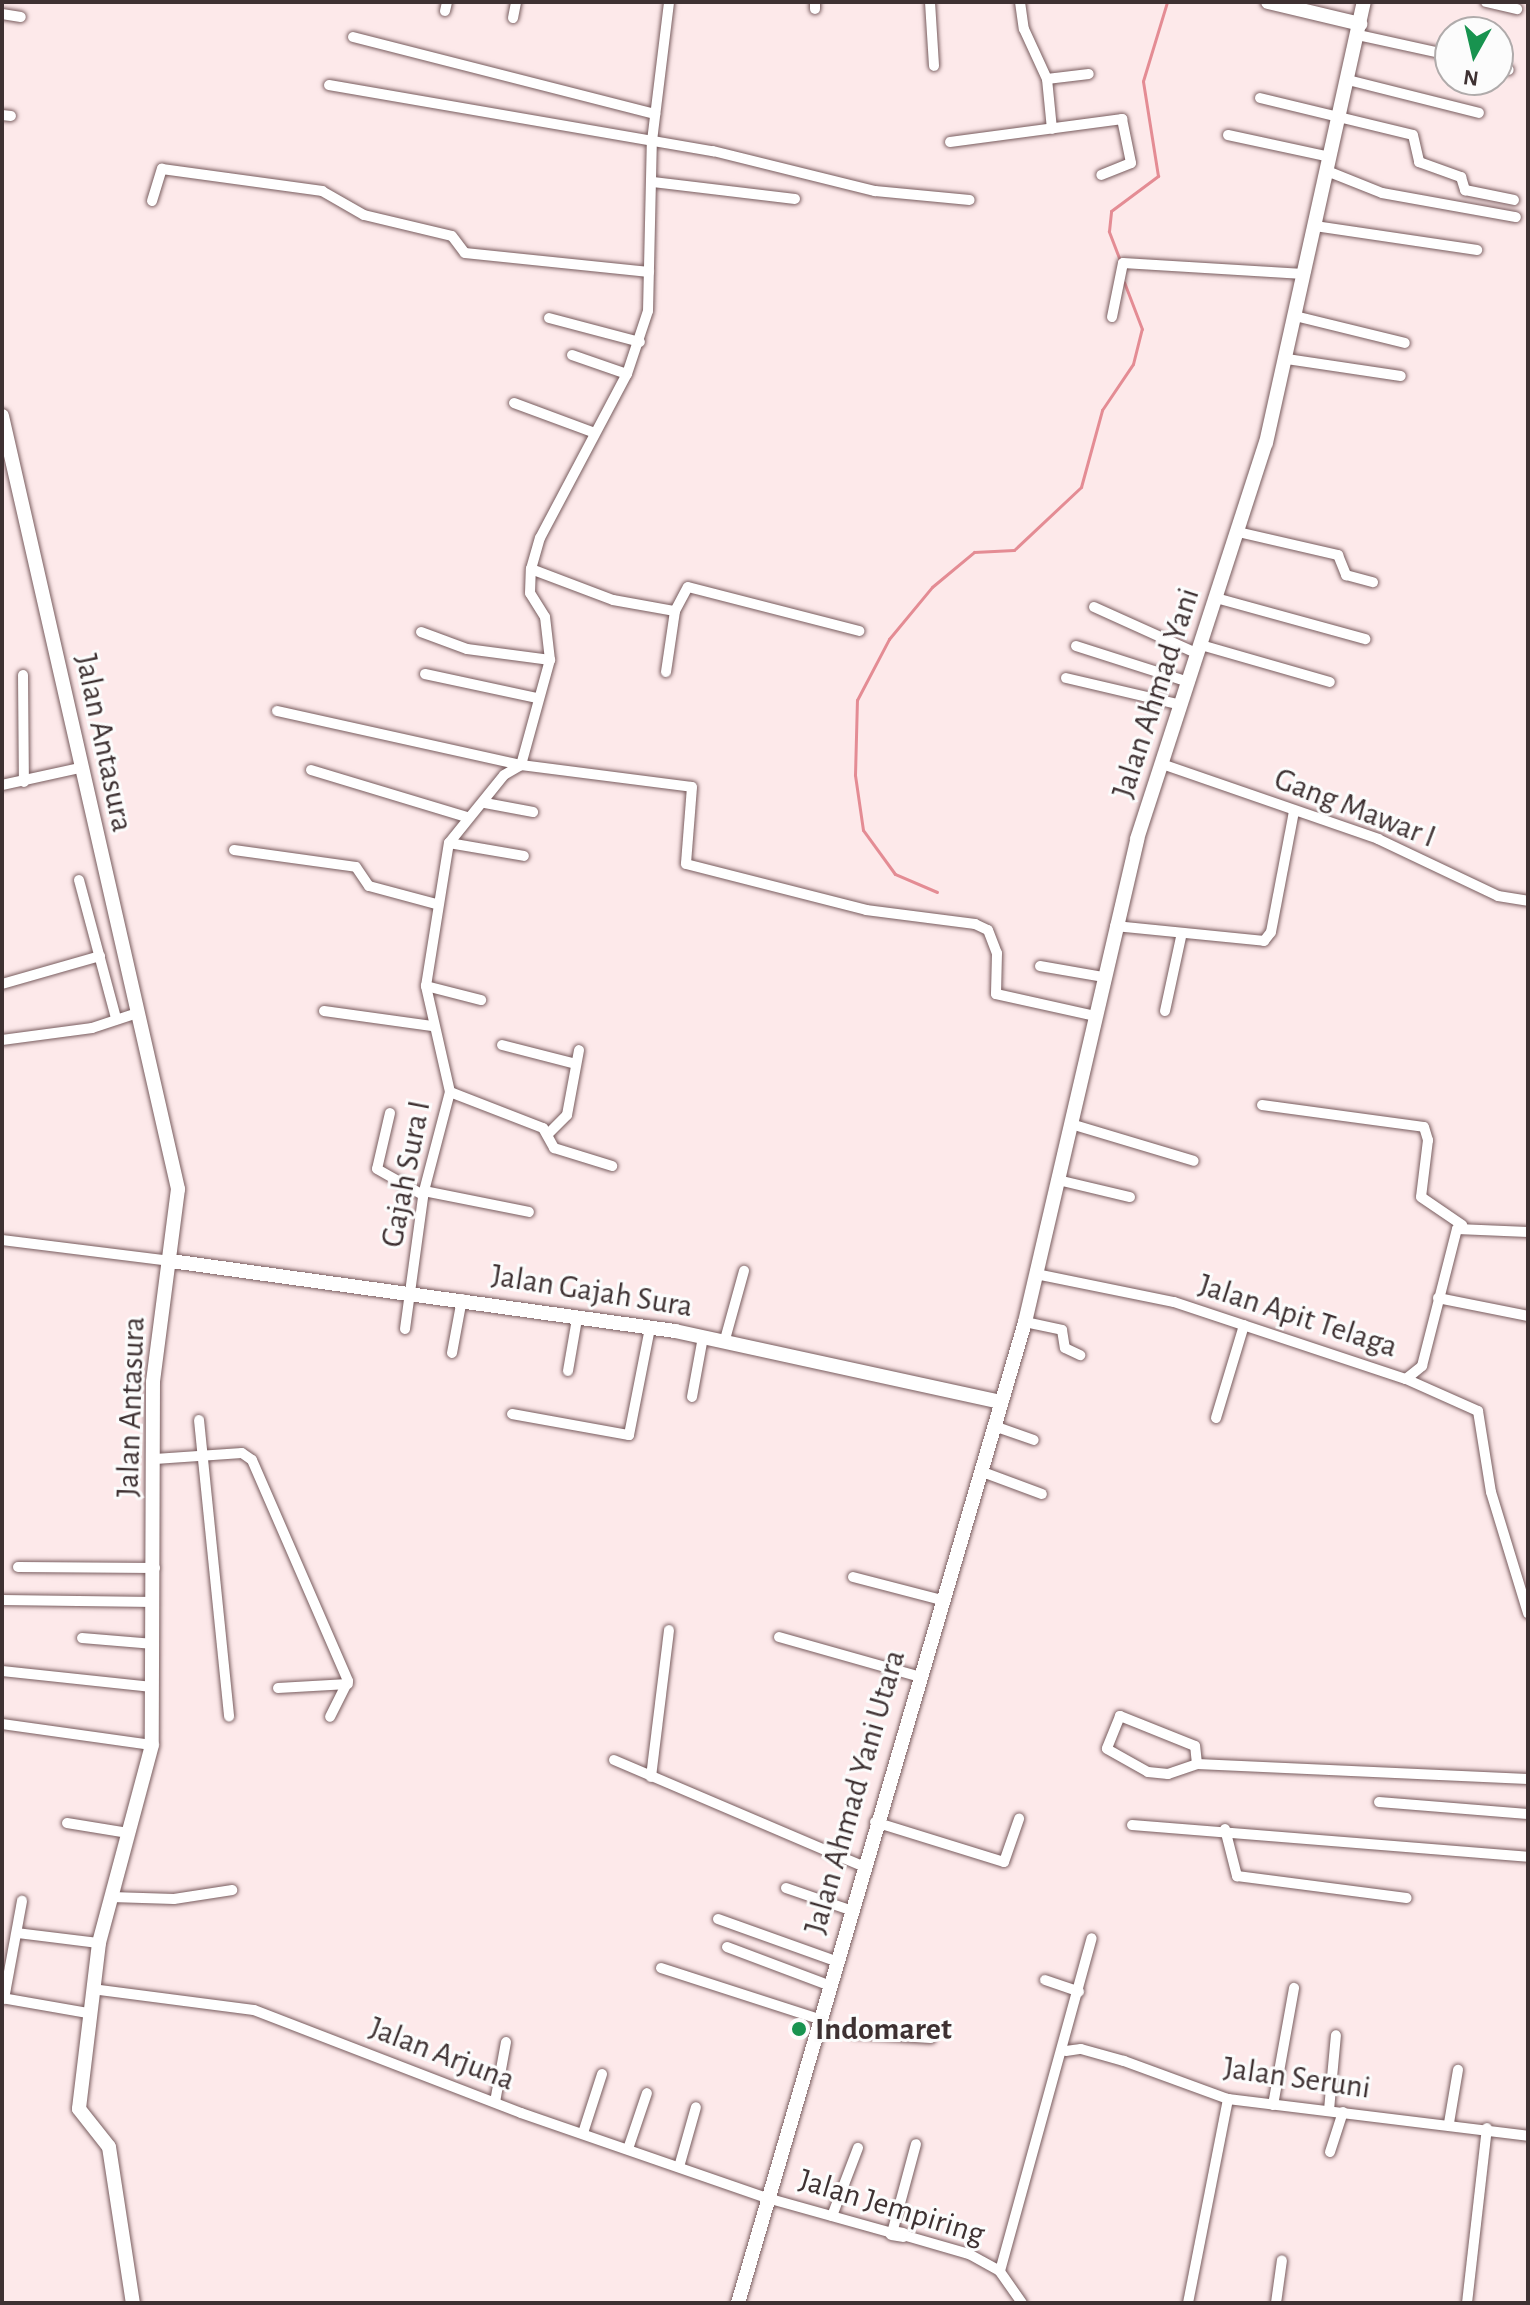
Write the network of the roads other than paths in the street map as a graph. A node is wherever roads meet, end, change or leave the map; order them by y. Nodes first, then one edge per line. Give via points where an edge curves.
1 (516, 2) edge
2 (669, 2) edge
3 (930, 2) edge
4 (1020, 2) edge
5 (1268, 2) edge
6 (1364, 2) edge
7 (1486, 2) edge
8 (1517, 9) dead end
9 (2, 14) edge
10 (21, 17) dead end
11 (513, 18) dead end
12 (1359, 30) junction
13 (353, 37) dead end
14 (1434, 51) edge
15 (934, 66) dead end
16 (1089, 74) dead end
17 (1047, 79) junction
18 (1348, 80) junction
19 (329, 85) dead end
20 (1260, 98) dead end
21 (1479, 113) dead end
22 (655, 114) junction
23 (1340, 114) junction
24 (1052, 129) junction
25 (1228, 135) dead end
26 (652, 141) junction
27 (950, 142) dead end
28 (1329, 164) junction
29 (1101, 175) dead end
30 (653, 182) junction
31 (795, 199) dead end
32 (970, 200) dead end
33 (1514, 200) dead end
34 (152, 201) dead end
35 (1516, 217) dead end
36 (1315, 226) junction
37 (1477, 250) dead end
38 (649, 272) junction
39 (1304, 274) junction
40 (1295, 316) junction
41 (1112, 317) dead end
42 (549, 318) dead end
43 (640, 342) junction
44 (1405, 343) dead end
45 (572, 355) dead end
46 (1287, 359) junction
47 (627, 374) junction
48 (1401, 376) dead end
49 (514, 403) dead end
50 (2, 417) edge
51 (595, 433) junction
52 (1238, 532) junction
53 (531, 569) junction
54 (1373, 582) dead end
55 (1216, 598) junction
56 (1094, 607) dead end
57 (675, 611) junction
58 (859, 631) dead end
59 (421, 632) dead end
60 (1365, 639) dead end
61 (1076, 646) dead end
62 (1199, 649) junction
63 (550, 660) junction
64 (666, 672) dead end
65 (425, 674) dead end
66 (23, 675) dead end
67 (1066, 678) dead end
68 (1189, 682) junction
69 (1330, 682) dead end
70 (537, 698) junction
71 (1181, 705) junction
72 (277, 711) dead end
73 (1162, 764) junction
74 (521, 765) junction
75 (80, 768) junction
76 (311, 770) dead end
77 (24, 782) junction
78 (2, 785) edge
79 (485, 803) junction
80 (1294, 811) junction
81 (533, 812) dead end
82 (467, 817) junction
83 (449, 843) junction
84 (234, 850) dead end
85 (524, 856) dead end
86 (79, 880) dead end
87 (1528, 901) edge
88 (436, 904) junction
89 (1115, 926) junction
90 (1181, 937) junction
91 (100, 956) junction
92 (1040, 966) dead end
93 (1104, 977) junction
94 (2, 984) edge
95 (426, 986) junction
96 (481, 1000) dead end
97 (324, 1011) dead end
98 (1165, 1011) dead end
99 (137, 1013) junction
100 (1095, 1016) junction
101 (116, 1018) junction
102 (432, 1026) junction
103 (2, 1040) edge
104 (502, 1045) dead end
105 (579, 1050) dead end
106 (576, 1064) junction
107 (450, 1092) junction
108 (1262, 1105) dead end
109 (390, 1113) dead end
110 (1071, 1124) junction
111 (548, 1134) junction
112 (1194, 1161) dead end
113 (612, 1166) dead end
114 (1058, 1180) junction
115 (423, 1193) junction
116 (1130, 1197) dead end
117 (529, 1212) dead end
118 (1462, 1225) junction
119 (1528, 1232) edge
120 (2, 1240) edge
121 (171, 1261) junction
122 (744, 1271) dead end
123 (1036, 1274) junction
124 (410, 1292) junction
125 (1438, 1298) junction
126 (462, 1299) junction
127 (1528, 1316) edge
128 (577, 1319) junction
129 (1025, 1322) junction
130 (1244, 1325) junction
131 (650, 1328) junction
132 (405, 1329) dead end
133 (703, 1337) junction
134 (724, 1343) junction
135 (452, 1353) dead end
136 (1080, 1355) dead end
137 (568, 1371) dead end
138 (1406, 1379) junction
139 (692, 1397) dead end
140 (1001, 1402) junction
141 (512, 1414) dead end
142 (1216, 1418) dead end
143 (199, 1420) dead end
144 (994, 1426) junction
145 (1034, 1440) dead end
146 (199, 1457) junction
147 (155, 1459) junction
148 (980, 1471) junction
149 (1042, 1494) dead end
150 (18, 1567) dead end
151 (155, 1568) junction
152 (853, 1577) dead end
153 (2, 1600) edge
154 (941, 1600) junction
155 (154, 1602) junction
156 (1528, 1613) edge
157 (669, 1630) dead end
158 (779, 1637) dead end
159 (82, 1638) dead end
160 (154, 1644) junction
161 (2, 1671) edge
162 (917, 1676) junction
163 (348, 1684) junction
164 (152, 1687) junction
165 (278, 1688) dead end
166 (229, 1716) dead end
167 (330, 1717) dead end
168 (2, 1724) edge
169 (152, 1745) junction
170 (614, 1760) dead end
171 (1197, 1764) junction
172 (651, 1777) junction
173 (1528, 1779) edge
174 (1379, 1802) dead end
175 (1528, 1814) edge
176 (1019, 1819) dead end
177 (875, 1822) junction
178 (67, 1823) dead end
179 (1132, 1825) dead end
180 (1225, 1829) junction
181 (128, 1833) junction
182 (1528, 1857) edge
183 (863, 1866) junction
184 (786, 1888) dead end
185 (232, 1890) dead end
186 (111, 1897) junction
187 (1407, 1898) dead end
188 (22, 1901) dead end
189 (850, 1910) junction
190 (718, 1919) dead end
191 (17, 1933) junction
192 (1092, 1938) dead end
193 (99, 1943) junction
194 (727, 1947) dead end
195 (835, 1961) junction
196 (661, 1968) dead end
197 (1045, 1980) dead end
198 (828, 1985) junction
199 (1294, 1988) dead end
200 (92, 1989) junction
201 (1079, 1992) junction
202 (3, 1998) edge
203 (88, 2013) junction
204 (819, 2019) junction
205 (853, 2033) dead end
206 (1336, 2035) dead end
207 (931, 2038) dead end
208 (506, 2042) dead end
209 (1066, 2051) junction
210 (1458, 2070) dead end
211 (602, 2074) dead end
212 (647, 2093) dead end
213 (1228, 2099) junction
214 (495, 2102) junction
215 (1273, 2105) junction
216 (696, 2107) dead end
217 (1329, 2110) junction
218 (1343, 2112) junction
219 (1449, 2123) junction
220 (1487, 2128) junction
221 (583, 2133) junction
222 (1528, 2136) edge
223 (916, 2144) dead end
224 (858, 2148) dead end
225 (628, 2149) junction
226 (1330, 2152) dead end
227 (679, 2167) junction
228 (767, 2198) junction
229 (832, 2216) junction
230 (897, 2234) junction
231 (1282, 2260) dead end
232 (1000, 2271) junction
233 (133, 2303) edge
234 (738, 2303) edge
235 (1022, 2303) edge
236 (1188, 2303) edge
237 (1276, 2303) edge
238 (1467, 2303) edge

1 - 11 street
2 - 22 street
3 - 15 street
4 - 17 street
5 - 12 main road
6 - 12 main road, Jalan Ahmad Yani
7 - 8 street
9 - 10 street
12 - 14 street
12 - 18 main road, Jalan Ahmad Yani
13 - 22 street
16 - 17 street
17 - 24 street
18 - 21 street
18 - 23 main road, Jalan Ahmad Yani
19 - 26 street
20 - 23 street
22 - 26 street
23 - 28 main road, Jalan Ahmad Yani
23 - 33 street via 1413,135 1419,162 1461,177 1465,190
24 - 27 street
24 - 29 street via 1122,119 1131,163
25 - 28 street
26 - 30 street
26 - 32 street via 875,191
28 - 35 street via 1382,193
28 - 36 main road, Jalan Ahmad Yani
30 - 31 street
30 - 38 street
34 - 38 street via 157,173 165,169 322,191 364,215 452,236 465,253
36 - 37 street
36 - 39 main road, Jalan Ahmad Yani
38 - 43 street
39 - 40 main road, Jalan Ahmad Yani
39 - 41 street via 1123,263
40 - 44 street
40 - 46 main road, Jalan Ahmad Yani
42 - 43 street
43 - 47 street
45 - 47 street
46 - 48 street
46 - 52 main road, Jalan Ahmad Yani
47 - 51 street
49 - 51 street
50 - 75 main road, Jalan Antasura
51 - 53 street via 540,538
52 - 54 street via 1338,555 1346,575
52 - 55 main road, Jalan Ahmad Yani
53 - 57 street via 613,600
53 - 63 street via 530,593 545,617
55 - 60 street
55 - 62 main road, Jalan Ahmad Yani
56 - 62 street
57 - 58 street via 688,587
57 - 64 street
59 - 63 street via 467,649
61 - 68 street
62 - 68 main road, Jalan Ahmad Yani
62 - 69 street
63 - 70 street
65 - 70 street
66 - 77 street
67 - 71 street
68 - 71 main road, Jalan Ahmad Yani
70 - 74 street
71 - 73 main road, Jalan Ahmad Yani
72 - 74 street
73 - 80 street, Gang Mawar I
73 - 89 main road, Jalan Ahmad Yani
74 - 79 street, Gajah Sura I via 504,775
74 - 100 street via 692,787 686,864 866,910 975,924 988,930 997,953 996,994
75 - 77 street
75 - 99 main road, Jalan Antasura
76 - 82 street
77 - 78 street
79 - 81 street
79 - 82 street, Gajah Sura I
80 - 87 street, Gang Mawar I via 1378,839 1498,896
80 - 90 street via 1268,937 1258,943
82 - 83 street, Gajah Sura I
83 - 85 street
83 - 88 street, Gajah Sura I
84 - 88 street via 356,867 366,885
86 - 91 street
88 - 95 street, Gajah Sura I
89 - 90 street
89 - 93 main road, Jalan Ahmad Yani
90 - 98 street
91 - 94 street
91 - 101 street
92 - 93 street
93 - 100 main road, Jalan Ahmad Yani
95 - 96 street
95 - 102 street, Gajah Sura I
97 - 102 street
99 - 101 street
99 - 121 main road, Jalan Antasura via 177,1173
100 - 110 main road, Jalan Ahmad Yani
101 - 103 street via 50,1036
102 - 107 street, Gajah Sura I
104 - 106 street
105 - 106 street
106 - 111 street via 567,1115
107 - 111 street
107 - 115 street, Gajah Sura I
108 - 118 street via 1424,1127 1428,1140 1421,1199
109 - 115 street via 377,1169
110 - 112 street
110 - 114 main road, Jalan Ahmad Yani
111 - 113 street via 554,1148
114 - 116 street
114 - 123 main road, Jalan Ahmad Yani
115 - 117 street
115 - 124 street, Gajah Sura I
118 - 119 street
118 - 125 street, Jalan Apit Telaga
120 - 121 street
121 - 124 main road, Jalan Gajah Sura
121 - 147 main road, Jalan Antasura via 155,1350
122 - 134 street
123 - 129 main road, Jalan Ahmad Yani
123 - 130 street, Jalan Apit Telaga via 1174,1302
124 - 126 main road, Jalan Gajah Sura
124 - 132 street, Gajah Sura I
125 - 127 street
125 - 138 street, Jalan Apit Telaga via 1422,1366
126 - 128 main road, Jalan Gajah Sura
126 - 135 street
128 - 131 main road, Jalan Gajah Sura
128 - 137 street
129 - 136 street via 1062,1330 1065,1348
129 - 140 main road, Jalan Ahmad Yani
130 - 138 street, Jalan Apit Telaga
130 - 142 street
131 - 133 main road, Jalan Gajah Sura
131 - 141 street via 629,1435
133 - 134 main road, Jalan Gajah Sura
133 - 139 street
134 - 140 main road, Jalan Gajah Sura
138 - 156 street via 1478,1411 1491,1492
140 - 144 main road, Jalan Ahmad Yani Utara
143 - 146 street
144 - 145 street
144 - 148 main road, Jalan Ahmad Yani Utara
146 - 147 street
146 - 163 street via 242,1453 252,1460
146 - 166 street
147 - 151 main road, Jalan Antasura
148 - 149 street
148 - 154 main road, Jalan Ahmad Yani Utara
150 - 151 street
151 - 155 main road, Jalan Antasura
152 - 154 street
153 - 155 street
154 - 162 main road, Jalan Ahmad Yani Utara
155 - 160 main road, Jalan Antasura
157 - 172 street
158 - 162 street
159 - 160 street
160 - 164 main road, Jalan Antasura
161 - 164 street
162 - 177 main road, Jalan Ahmad Yani Utara
163 - 165 street
163 - 167 street
164 - 169 main road, Jalan Antasura
168 - 169 street
169 - 181 main road, Jalan Antasura
170 - 172 street
171 - 171 street via 1187,1772 1148,1772 1107,1749 1120,1716 1195,1746
171 - 173 street
172 - 183 street
174 - 175 street
176 - 177 street via 1004,1862
177 - 183 main road, Jalan Ahmad Yani Utara
178 - 181 street
179 - 180 street
180 - 182 street
180 - 187 street via 1237,1876
181 - 186 main road, Jalan Antasura
183 - 189 main road, Jalan Ahmad Yani Utara
184 - 189 street
185 - 186 street via 174,1899
186 - 193 main road, Jalan Antasura
188 - 191 street
189 - 195 main road, Jalan Ahmad Yani Utara
190 - 195 street
191 - 193 street
191 - 202 street
192 - 201 street
193 - 200 main road, Jalan Antasura
194 - 198 street
195 - 198 main road, Jalan Ahmad Yani Utara
196 - 204 street
197 - 201 street
198 - 204 main road, Jalan Ahmad Yani Utara
199 - 215 street
200 - 203 main road, Jalan Antasura
200 - 214 street, Jalan Arjuna via 254,2010
201 - 209 street
202 - 203 street
203 - 233 main road, Jalan Antasura via 79,2109 109,2147
204 - 228 main road, Jalan Ahmad Yani Utara
205 - 207 street
206 - 217 street
208 - 214 street
209 - 213 street, Jalan Seruni via 1081,2049 1124,2061
209 - 232 street
210 - 219 street
211 - 221 street
212 - 225 street
213 - 215 street, Jalan Seruni
213 - 236 street
214 - 221 street, Jalan Arjuna
215 - 217 street, Jalan Seruni
216 - 227 street
217 - 218 street, Jalan Seruni
218 - 219 street, Jalan Seruni
218 - 226 street
219 - 220 street, Jalan Seruni
220 - 222 street, Jalan Seruni
220 - 238 street
221 - 225 street, Jalan Arjuna
223 - 230 street
224 - 229 street
225 - 227 street, Jalan Arjuna
227 - 228 street, Jalan Arjuna
228 - 229 street, Jalan Jempiring
228 - 234 main road, Jalan Ahmad Yani Utara
229 - 230 street, Jalan Jempiring
230 - 232 street, Jalan Jempiring via 969,2254
231 - 237 street
232 - 235 street

